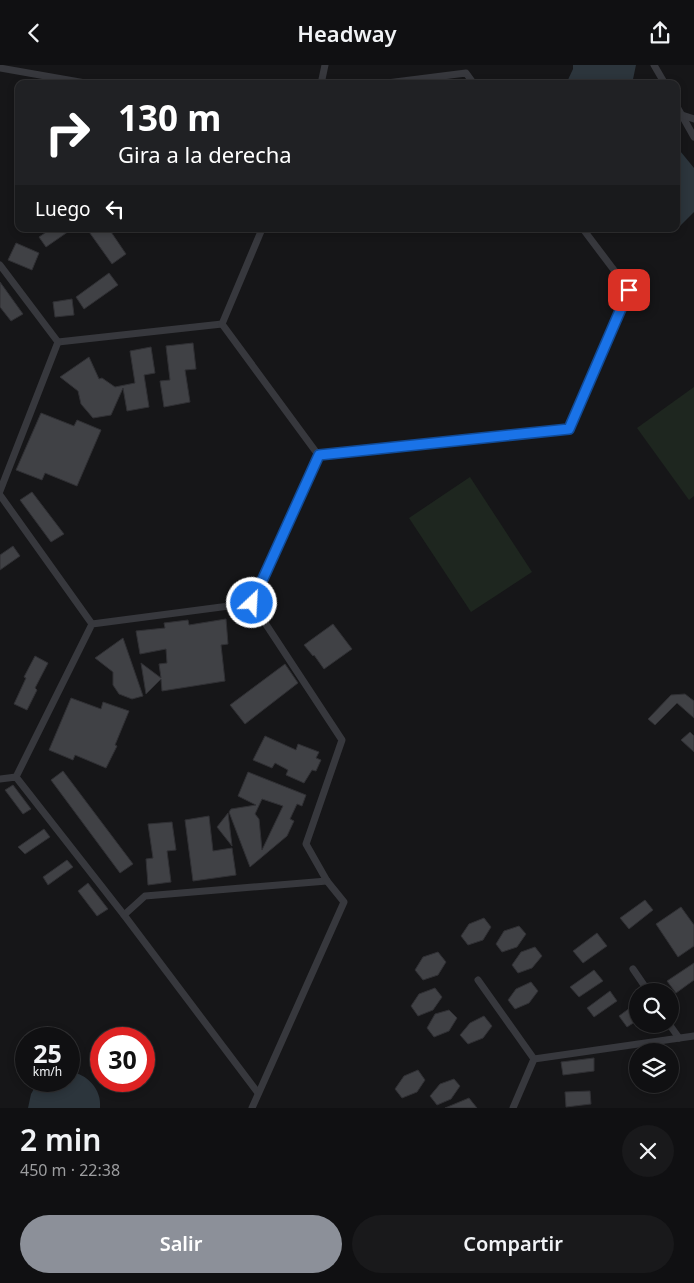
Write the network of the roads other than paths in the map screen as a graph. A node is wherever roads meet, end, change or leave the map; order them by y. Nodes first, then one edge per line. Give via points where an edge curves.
1 (326, 65) edge
2 (654, 65) edge
3 (0, 68) edge
4 (68, 80) edge
5 (323, 80) edge
6 (411, 80) edge
7 (471, 80) edge
8 (663, 80) edge
9 (680, 112) edge
10 (682, 115) junction
11 (694, 119) edge
12 (694, 137) edge
13 (261, 232) edge
14 (585, 232) edge
15 (0, 265) edge
16 (222, 324) junction
17 (58, 342) junction
18 (319, 455) junction
19 (0, 493) edge
20 (252, 603) junction
21 (92, 624) junction
22 (16, 777) junction
23 (0, 779) edge
24 (327, 881) junction
25 (124, 915) junction
26 (633, 969) dead end
27 (478, 980) dead end
28 (643, 983) edge
29 (676, 1033) edge
30 (694, 1036) edge
31 (679, 1038) junction
32 (534, 1059) junction
33 (258, 1093) junction
34 (252, 1108) edge
35 (513, 1108) edge

1 - 5 street
2 - 8 street
3 - 4 street
6 - 7 street via 466,73
9 - 10 street
10 - 11 street
10 - 12 street
13 - 16 street
14 - 18 street via 629,290 569,429
15 - 17 street
16 - 17 street
16 - 18 street
17 - 19 street
18 - 20 street
19 - 21 street
20 - 21 street
20 - 24 street via 342,740 306,844
21 - 22 street
22 - 23 street
22 - 25 street
24 - 25 street via 145,896
24 - 33 street via 344,901
25 - 33 street
26 - 28 street
27 - 32 street
29 - 31 street
30 - 31 street
31 - 32 street
32 - 35 street
33 - 34 street

